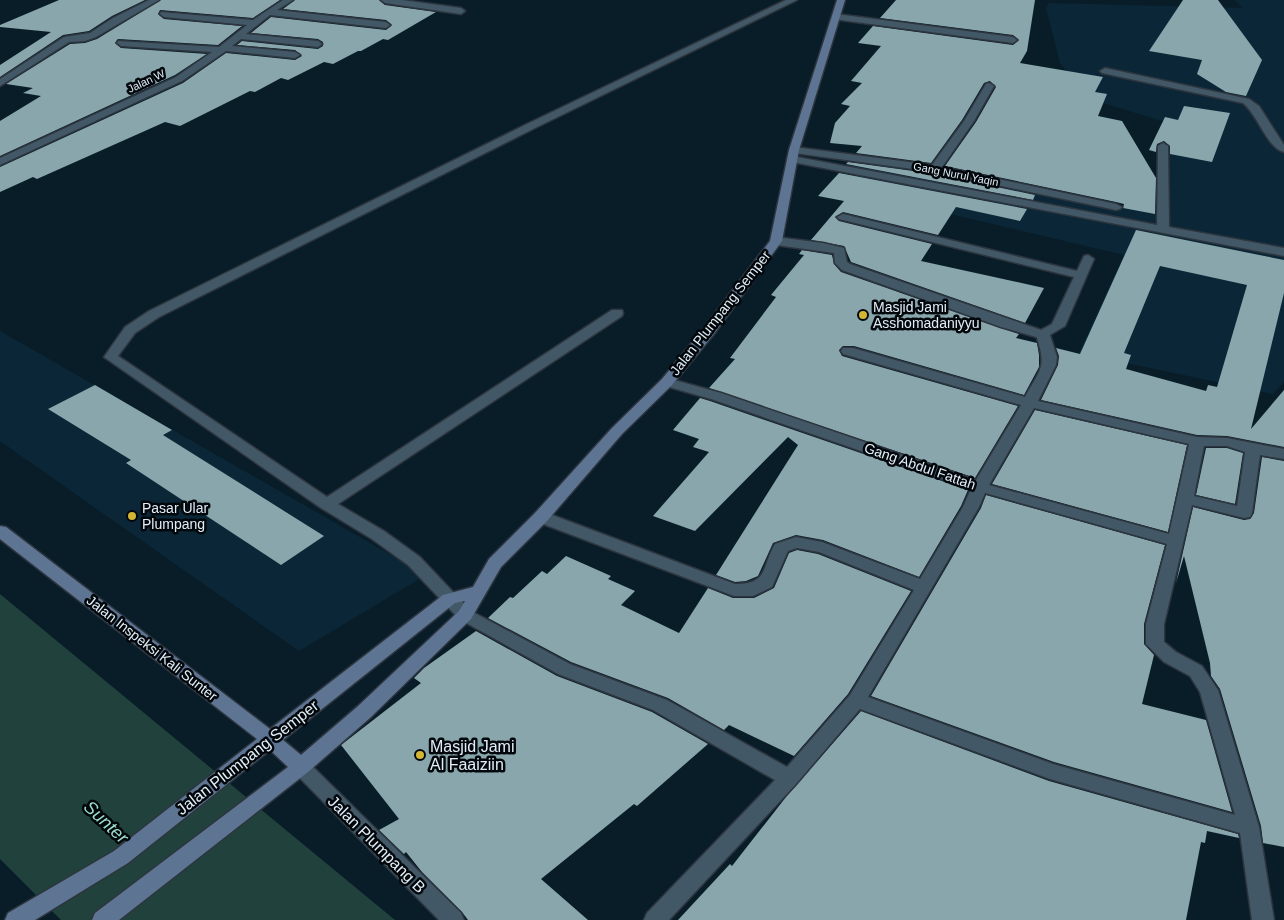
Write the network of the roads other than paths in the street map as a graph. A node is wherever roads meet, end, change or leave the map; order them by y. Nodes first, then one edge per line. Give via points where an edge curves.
1 (155, 0) edge
2 (289, 0) edge
3 (385, 0) edge
4 (793, 0) edge
5 (841, 0) edge
6 (461, 11) dead end
7 (268, 12) junction
8 (164, 14) dead end
9 (836, 16) junction
10 (254, 23) junction
11 (386, 25) dead end
12 (238, 36) junction
13 (1013, 40) dead end
14 (121, 43) dead end
15 (318, 44) dead end
16 (222, 49) junction
17 (295, 55) dead end
18 (1105, 71) dead end
19 (0, 83) edge
20 (988, 86) dead end
21 (1163, 146) dead end
22 (1284, 149) edge
23 (793, 154) junction
24 (0, 162) edge
25 (935, 170) junction
26 (1116, 207) dead end
27 (843, 217) dead end
28 (1163, 229) junction
29 (776, 241) junction
30 (1282, 248) edge
31 (1088, 259) dead end
32 (1080, 275) junction
33 (617, 313) dead end
34 (1043, 334) junction
35 (848, 352) dead end
36 (667, 382) junction
37 (1030, 403) junction
38 (1197, 441) junction
39 (1253, 449) junction
40 (1284, 454) edge
41 (980, 487) junction
42 (1186, 500) junction
43 (327, 504) junction
44 (542, 517) junction
45 (0, 531) edge
46 (1176, 541) junction
47 (924, 588) junction
48 (476, 592) junction
49 (449, 599) junction
50 (465, 615) junction
51 (857, 700) junction
52 (270, 739) junction
53 (301, 767) junction
54 (789, 778) junction
55 (1249, 827) junction
56 (16, 920) edge
57 (103, 920) edge
58 (453, 920) edge
59 (655, 920) edge
60 (1263, 920) edge

1 - 19 street via 94,35 67,39
2 - 7 street, Jalan W
3 - 6 street
4 - 43 street via 531,126 162,310 130,330 111,357
5 - 9 main road, Jalan Plumpang Semper
7 - 10 street, Jalan W
7 - 11 street
8 - 10 street
9 - 13 street
9 - 23 main road, Jalan Plumpang Semper
10 - 12 street, Jalan W
12 - 15 street
12 - 16 street, Jalan W
14 - 16 street
16 - 17 street
16 - 24 street, Jalan W via 171,82
18 - 22 street via 1246,101 1256,108
20 - 25 street via 969,121
21 - 28 street
23 - 25 street, Gang Nurul Yaqin
23 - 28 street
23 - 29 main road, Jalan Plumpang Semper
25 - 26 street, Gang Nurul Yaqin
27 - 32 street
28 - 30 street
29 - 34 street via 840,252 840,263 846,267
29 - 36 main road, Jalan Plumpang Semper
31 - 32 street
32 - 34 street via 1058,326
33 - 43 street
34 - 37 street via 1050,357 1049,365
35 - 37 street
36 - 41 street, Gang Abdul Fattah
36 - 44 main road, Jalan Plumpang Semper via 618,431
37 - 38 street
37 - 41 street
38 - 39 street via 1227,442
38 - 42 street
39 - 40 street
39 - 42 street via 1244,513
41 - 46 street, Gang Abdul Fattah
41 - 47 street
42 - 46 street
43 - 49 street via 414,561
44 - 47 street via 734,590 753,590 766,583 781,548 796,542 822,547
44 - 48 main road, Jalan Plumpang Semper via 495,563
45 - 52 main road, Jalan Inspeksi Kali Sunter
46 - 55 street via 1155,624 1155,644 1170,657 1196,671 1209,690
47 - 51 street
48 - 49 main road, Jalan Plumpang Semper
48 - 50 main road, Jalan Plumpang Semper
49 - 50 street
49 - 52 main road, Jalan Plumpang Semper
50 - 53 main road, Jalan Plumpang Semper
50 - 54 street via 564,669 660,705
51 - 54 street
51 - 55 street via 1050,771
52 - 53 main road, Jalan Inspeksi Kali Sunter
52 - 56 main road, Jalan Plumpang Semper via 121,857
53 - 57 main road, Jalan Plumpang Semper
53 - 58 street, Jalan Plumpang B
54 - 59 street
55 - 60 street

